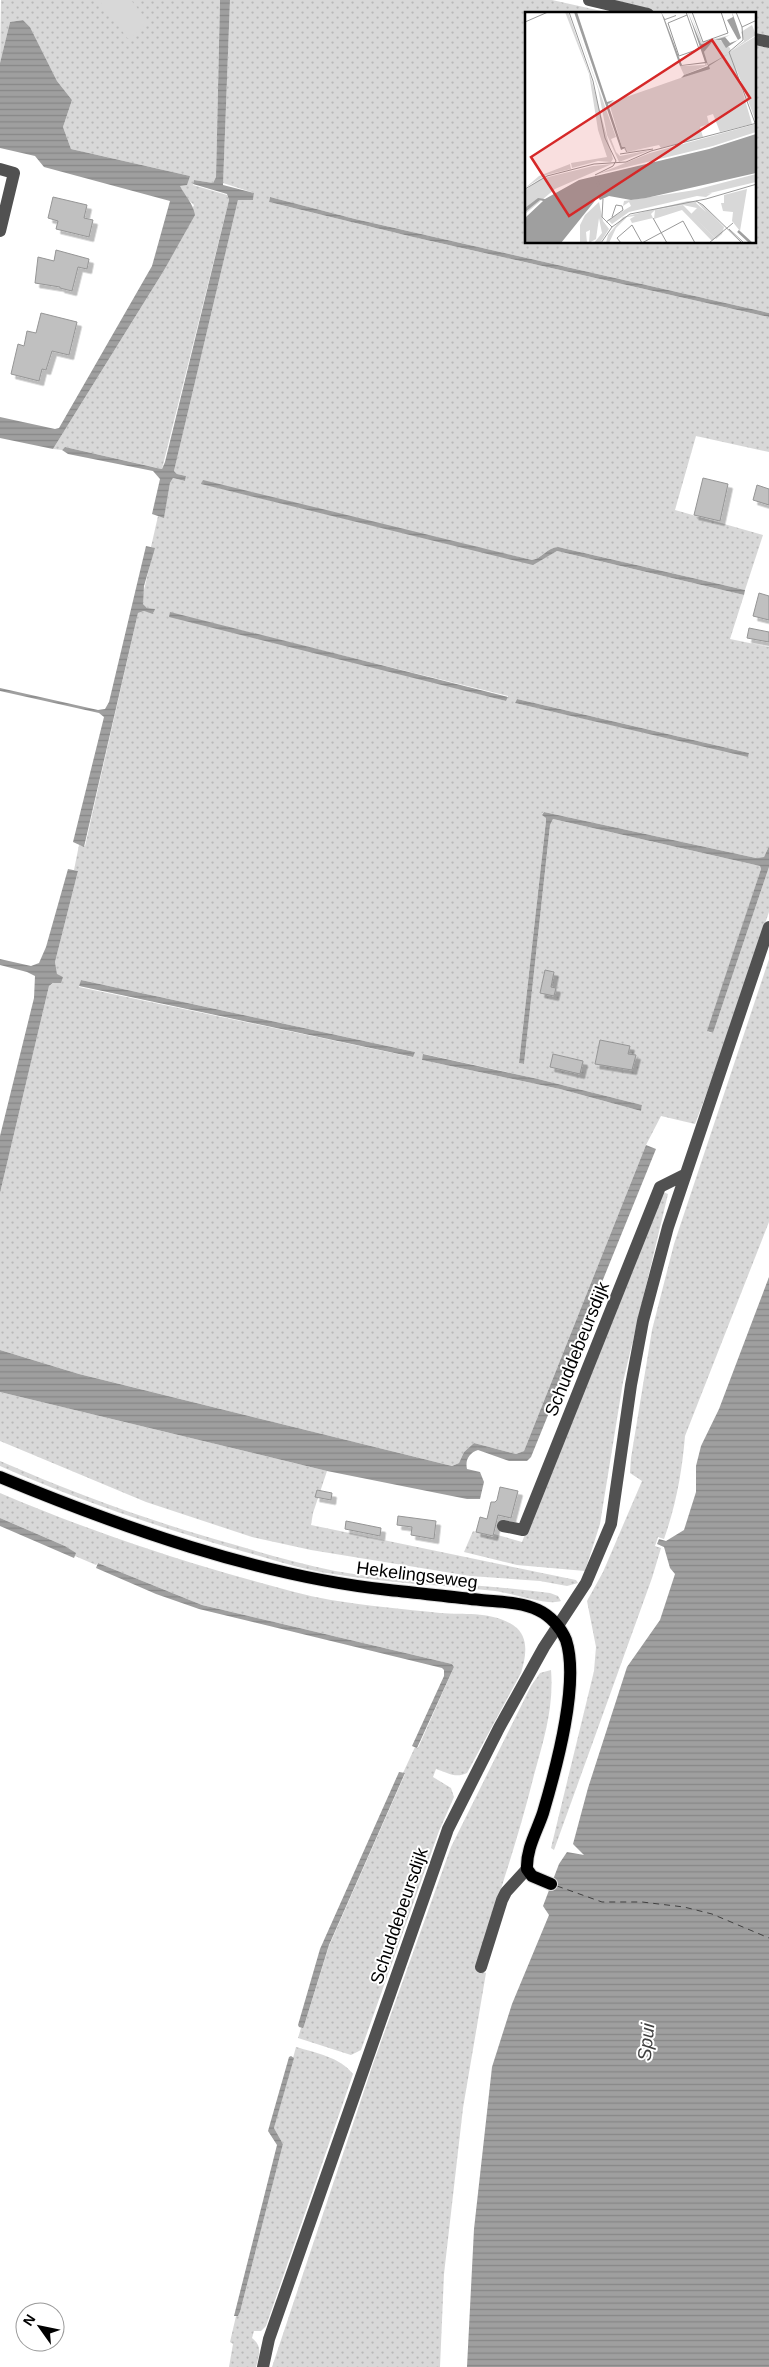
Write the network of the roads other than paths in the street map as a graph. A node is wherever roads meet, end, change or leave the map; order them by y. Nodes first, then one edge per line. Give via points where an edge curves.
1 (589, 0) edge
2 (640, 12) edge
3 (756, 39) edge
4 (769, 42) edge
5 (0, 169) edge
6 (0, 231) edge
7 (769, 927) edge
8 (684, 1175) junction
9 (0, 1477) edge
10 (503, 1526) dead end
11 (557, 1624) junction
12 (526, 1869) junction
13 (551, 1884) dead end
14 (481, 1967) dead end
15 (263, 2367) edge

1 - 2 street
3 - 4 street
5 - 6 street via 14,173
7 - 8 street
8 - 10 street, Schuddebeursdijk via 660,1187 523,1530
8 - 11 street, Schuddebeursdijk via 643,1321 611,1524 586,1583
9 - 11 main road, Hekelingseweg via 138,1530 266,1568 376,1589 523,1605 538,1610
11 - 12 main road via 566,1640 569,1655 569,1701
11 - 15 street, Schuddebeursdijk via 448,1829 273,2330
12 - 13 main road via 532,1876
12 - 14 street via 502,1900

